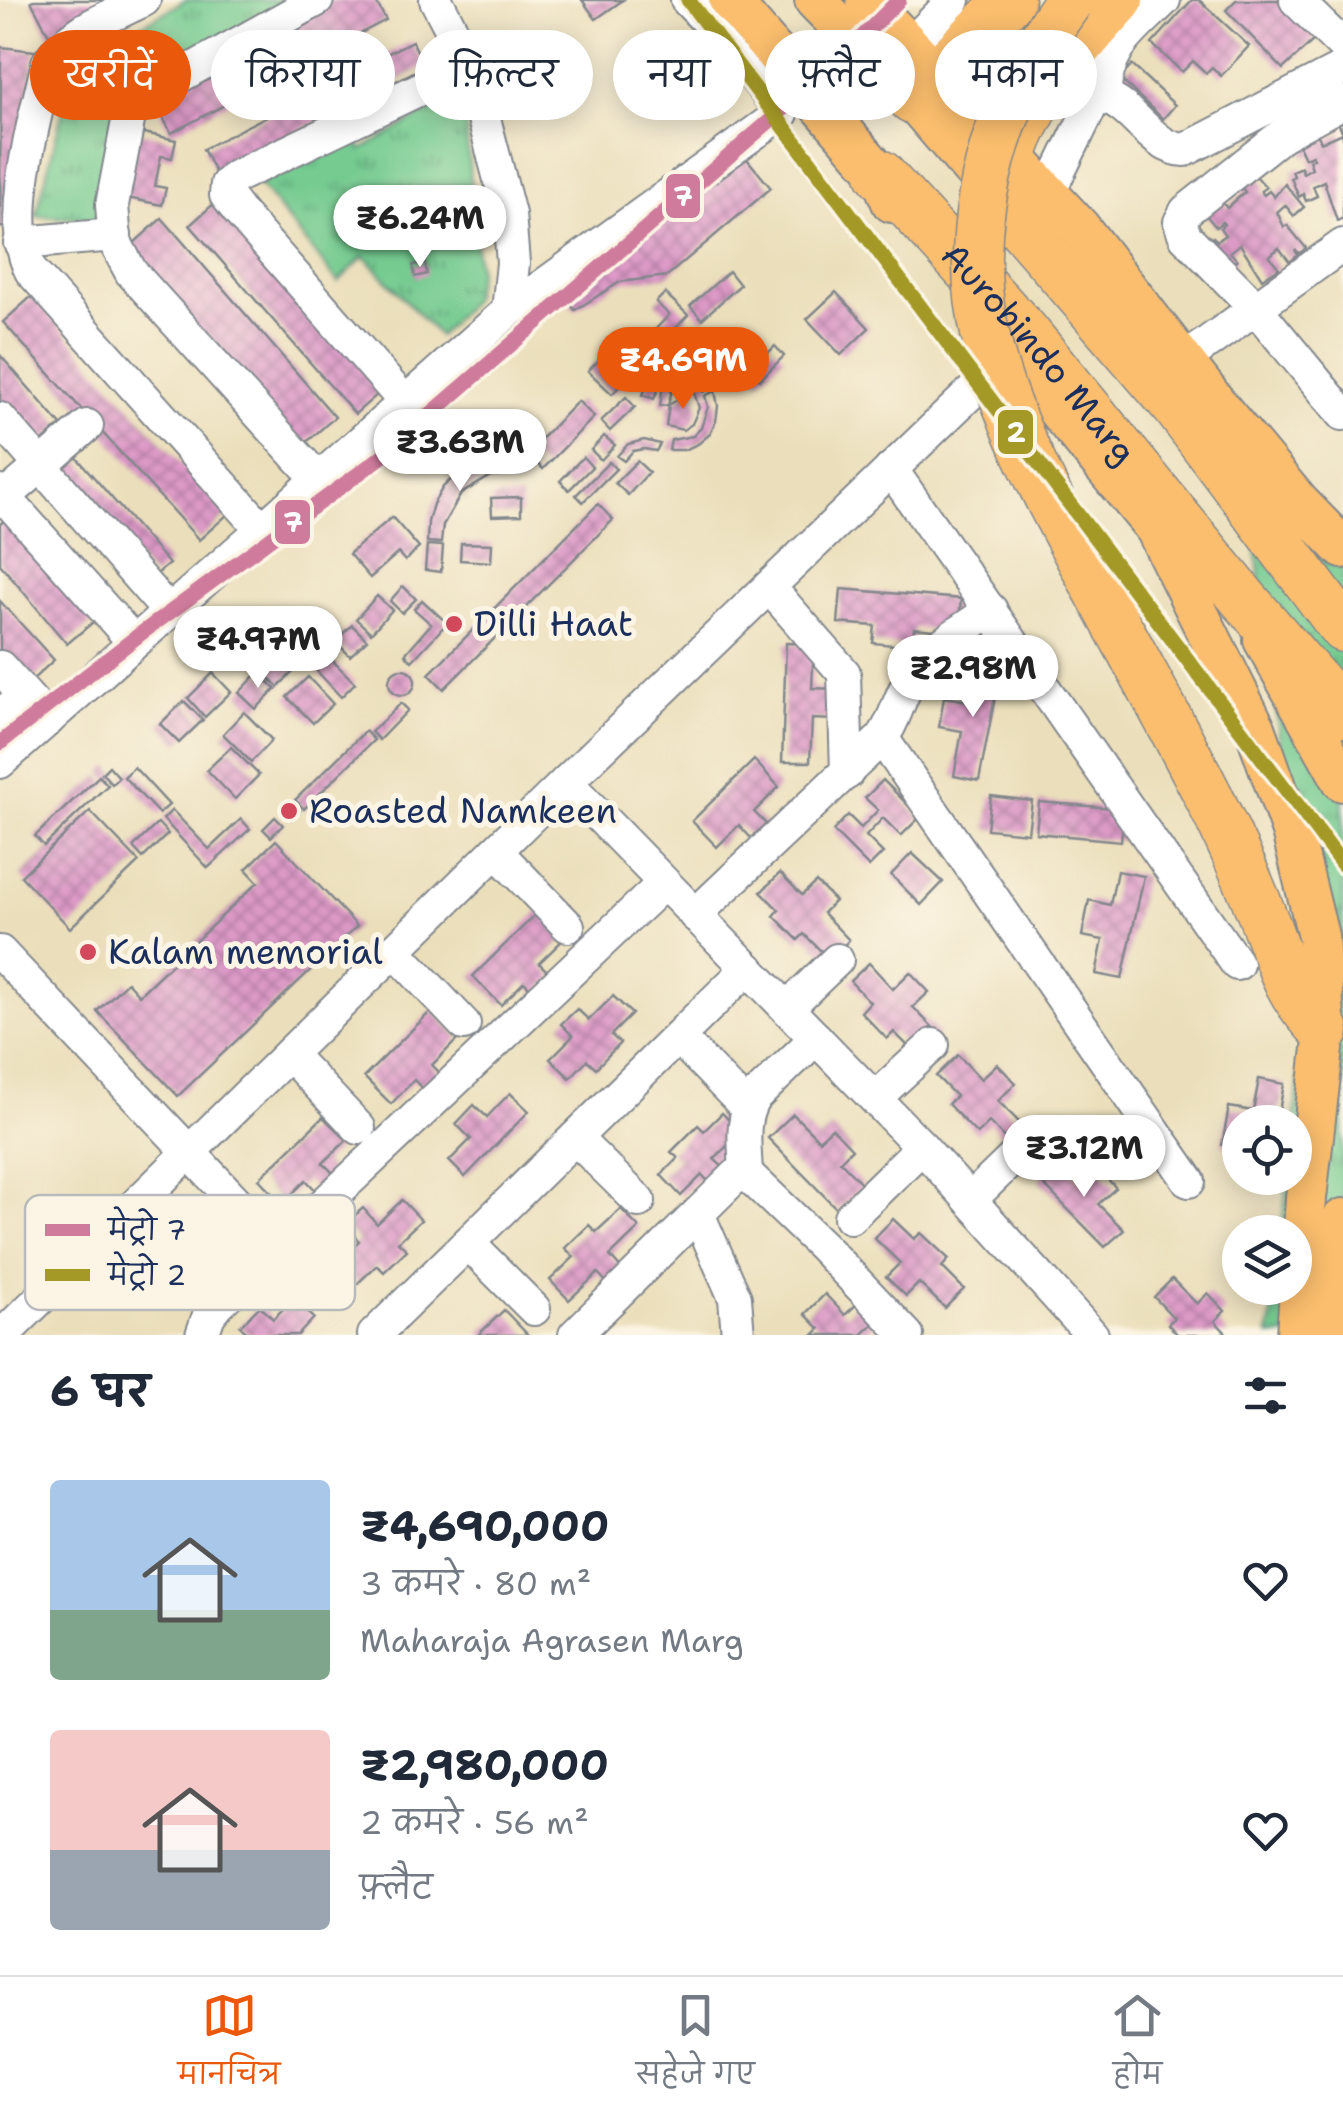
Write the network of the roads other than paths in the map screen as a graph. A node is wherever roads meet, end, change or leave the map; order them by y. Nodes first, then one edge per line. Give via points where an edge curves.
1 (144, 0) edge
2 (317, 0) edge
3 (436, 0) edge
4 (686, 0) edge
5 (728, 0) edge
6 (814, 0) edge
7 (866, 0) edge
8 (1010, 0) edge
9 (1069, 0) edge
10 (1119, 0) edge
11 (1164, 0) edge
12 (1296, 0) edge
13 (964, 18) edge
14 (452, 30) edge
15 (853, 30) edge
16 (884, 30) edge
17 (765, 40) edge
18 (1343, 46) edge
19 (915, 68) edge
20 (1343, 68) edge
21 (915, 77) edge
22 (915, 80) edge
23 (415, 91) edge
24 (765, 91) edge
25 (1104, 97) junction
26 (1343, 102) edge
27 (484, 120) edge
28 (772, 120) edge
29 (835, 120) edge
30 (1012, 156) junction
31 (880, 174) junction
32 (1048, 194) junction
33 (1002, 204) junction
34 (115, 236) junction
35 (20, 243) junction
36 (1343, 245) edge
37 (1246, 298) junction
38 (508, 312) junction
39 (1011, 354) junction
40 (1164, 365) junction
41 (404, 402) junction
42 (1343, 414) edge
43 (0, 420) edge
44 (87, 426) dead end
45 (41, 466) junction
46 (891, 469) junction
47 (318, 479) junction
48 (1, 496) edge
49 (262, 529) junction
50 (1343, 548) edge
51 (768, 587) junction
52 (1242, 597) junction
53 (158, 601) junction
54 (991, 610) junction
55 (1343, 628) edge
56 (124, 631) junction
57 (0, 667) edge
58 (24, 710) edge
59 (1343, 714) edge
60 (882, 738) junction
61 (4, 749) edge
62 (847, 774) junction
63 (1343, 781) edge
64 (566, 782) junction
65 (496, 851) junction
66 (664, 883) junction
67 (696, 915) junction
68 (568, 926) dead end
69 (394, 950) junction
70 (1276, 950) junction
71 (0, 952) edge
72 (837, 960) dead end
73 (748, 968) junction
74 (787, 1008) junction
75 (464, 1024) dead end
76 (678, 1037) junction
77 (816, 1038) junction
78 (1334, 1043) edge
79 (933, 1045) dead end
80 (289, 1054) junction
81 (874, 1098) junction
82 (747, 1108) junction
83 (359, 1128) dead end
84 (1036, 1136) dead end
85 (575, 1138) junction
86 (922, 1148) junction
87 (188, 1152) junction
88 (746, 1173) junction
89 (1189, 1181) dead end
90 (145, 1195) edge
91 (229, 1195) edge
92 (333, 1195) edge
93 (970, 1200) junction
94 (639, 1201) dead end
95 (698, 1214) junction
96 (850, 1217) dead end
97 (1343, 1219) edge
98 (468, 1242) junction
99 (534, 1309) dead end
100 (28, 1310) edge
101 (213, 1310) edge
102 (3, 1335) edge
103 (202, 1335) edge
104 (374, 1335) edge
105 (575, 1335) edge
106 (738, 1335) edge
107 (908, 1335) edge
108 (1092, 1335) edge
109 (1297, 1335) edge
110 (1334, 1335) edge

1 - 35 street via 80,32 48,63 19,212
2 - 34 street via 144,96 129,116 112,205
3 - 14 street
4 - 24 street
5 - 17 main road, Aurobindo Marg
6 - 15 main road, Aurobindo Marg
7 - 16 main road
8 - 13 highway
9 - 70 highway, bridge via 1038,42 988,164 977,268 983,316 1003,396 1038,476 1228,838
10 - 30 highway via 1068,56
11 - 25 street via 1112,53
12 - 18 street
13 - 19 highway
20 - 25 street via 1185,150 1166,146
21 - 30 main road
22 - 33 main road, Aurobindo Marg
23 - 41 street via 235,177 226,194
25 - 32 street via 1092,104
26 - 37 street via 1282,135 1180,222 1185,236
27 - 38 street via 509,214
28 - 38 street
29 - 31 main road, Aurobindo Marg
30 - 32 main road
30 - 33 highway
31 - 39 main road via 898,216
31 - 52 highway, Aurobindo Marg via 1024,332
32 - 40 main road via 1080,228
33 - 40 highway, Aurobindo Marg
34 - 35 street
34 - 47 street via 131,272
35 - 49 street via 32,271
36 - 37 street
37 - 40 street
37 - 42 street
38 - 41 street
39 - 46 street
39 - 70 main road via 1156,530 1255,728 1292,831
40 - 50 main road
40 - 55 highway, Aurobindo Marg
41 - 47 street
43 - 45 street
44 - 45 street
45 - 48 street
45 - 53 street
46 - 51 street
46 - 54 street
47 - 49 street
48 - 56 street
49 - 53 street
51 - 62 street via 844,673
51 - 64 street
52 - 59 highway, Aurobindo Marg
52 - 63 main road
53 - 56 street
54 - 60 street via 923,662
54 - 70 street
56 - 58 street
57 - 58 street
58 - 61 street
60 - 62 street
60 - 89 street
62 - 67 street
64 - 65 street
64 - 66 street
65 - 68 street
65 - 69 street
66 - 67 street
66 - 92 street
67 - 73 street
69 - 75 street
69 - 80 street
70 - 78 highway via 1302,1009
71 - 87 street
72 - 74 street
73 - 74 street
73 - 76 street
74 - 77 street
76 - 82 street
76 - 85 street
77 - 81 street
77 - 82 street
78 - 109 main road via 1306,1198
79 - 81 street
80 - 83 street
80 - 87 street
81 - 86 street
82 - 88 street
84 - 93 street
85 - 94 street
85 - 98 street
86 - 93 street
86 - 96 street
87 - 90 street
87 - 91 street
88 - 95 street
88 - 107 street
93 - 108 street
95 - 105 street
95 - 106 street via 734,1298
97 - 110 main road via 1331,1302
98 - 99 street
98 - 104 street
100 - 102 street
101 - 103 street

